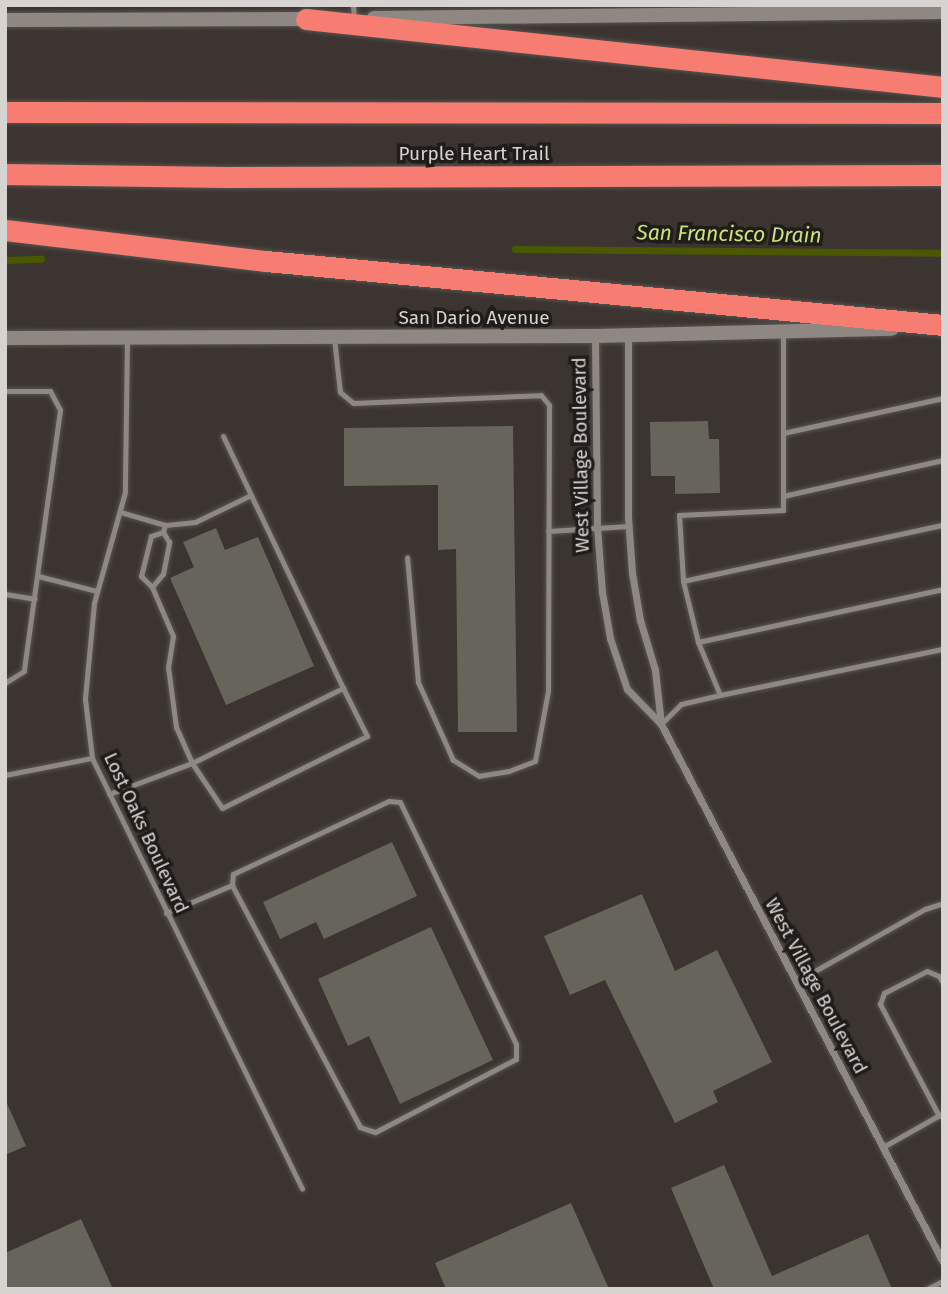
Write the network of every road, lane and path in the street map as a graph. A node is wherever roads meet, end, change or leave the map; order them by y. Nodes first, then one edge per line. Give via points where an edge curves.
1 (767, 8) edge
2 (704, 9) edge
3 (853, 9) edge
4 (353, 12) edge
5 (943, 12) edge
6 (306, 19) junction
7 (5, 20) edge
8 (943, 87) edge
9 (5, 112) edge
10 (943, 113) edge
11 (5, 174) edge
12 (943, 175) edge
13 (5, 230) edge
14 (943, 326) edge
15 (783, 332) junction
16 (628, 336) junction
17 (595, 337) junction
18 (5, 338) edge
19 (334, 338) junction
20 (127, 340) junction
21 (5, 391) edge
22 (943, 398) edge
23 (783, 433) junction
24 (223, 436) dead end
25 (943, 460) edge
26 (251, 495) junction
27 (783, 496) junction
28 (120, 512) junction
29 (165, 525) junction
30 (943, 525) edge
31 (629, 526) junction
32 (597, 527) junction
33 (548, 531) junction
34 (163, 532) junction
35 (407, 557) dead end
36 (38, 576) junction
37 (683, 581) junction
38 (152, 587) junction
39 (943, 589) edge
40 (97, 591) junction
41 (5, 594) edge
42 (35, 599) junction
43 (698, 642) junction
44 (943, 649) edge
45 (5, 683) edge
46 (343, 688) junction
47 (720, 695) junction
48 (661, 724) junction
49 (92, 758) junction
50 (192, 763) junction
51 (5, 775) edge
52 (109, 794) junction
53 (232, 886) junction
54 (943, 903) edge
55 (166, 913) junction
56 (797, 981) junction
57 (943, 983) edge
58 (941, 1114) edge
59 (883, 1147) junction
60 (302, 1189) dead end
61 (943, 1262) edge
62 (943, 1281) edge
63 (927, 1289) edge

1 - 2 main road
1 - 3 main road
2 - 4 main road
3 - 5 main road
4 - 6 main road
6 - 7 main road
6 - 8 highway
9 - 10 highway
11 - 12 highway, Purple Heart Trail
13 - 14 highway via 265,261
14 - 15 main road, San Dario Avenue
15 - 16 main road, San Dario Avenue
15 - 23 lane
16 - 17 main road, San Dario Avenue
16 - 31 street, West Village Boulevard
17 - 19 main road, San Dario Avenue
17 - 32 street, West Village Boulevard
18 - 20 main road, San Dario Avenue
19 - 20 main road, San Dario Avenue
19 - 33 lane via 340,392 353,403 541,396 549,405
20 - 28 lane, Lost Oaks Boulevard via 125,492
21 - 36 lane via 50,390 60,410
22 - 23 lane
23 - 27 lane
24 - 26 lane
25 - 27 lane
26 - 29 lane via 195,522
26 - 46 lane
27 - 37 lane via 783,510 679,515
28 - 29 lane
28 - 40 lane, Lost Oaks Boulevard
29 - 34 lane
30 - 37 lane
31 - 32 lane
31 - 48 street, West Village Boulevard via 632,573 655,670
32 - 33 lane
32 - 48 street, West Village Boulevard via 610,638 627,689
33 - 35 lane via 548,691 535,761 509,771 479,776 453,760 418,682
34 - 38 lane via 169,542 163,574
34 - 38 lane via 151,536 141,576
36 - 40 lane
36 - 42 lane
37 - 43 lane
38 - 50 lane via 173,636 168,667 176,727
39 - 43 lane
40 - 49 lane, Lost Oaks Boulevard via 85,699
41 - 42 lane
42 - 45 lane via 24,671
43 - 47 lane
44 - 47 lane
46 - 50 lane
46 - 50 lane via 367,736 222,808
47 - 48 lane via 681,704
48 - 56 street, West Village Boulevard
49 - 51 lane
49 - 52 lane, Lost Oaks Boulevard
50 - 52 lane
52 - 55 lane, Lost Oaks Boulevard
53 - 53 lane via 233,874 389,801 400,802 516,1044 516,1059 375,1132 360,1128
53 - 55 lane
54 - 56 lane
55 - 60 lane, Lost Oaks Boulevard
56 - 59 street, West Village Boulevard
57 - 58 lane via 927,971 884,993 880,1004
58 - 59 lane
59 - 61 street, West Village Boulevard
62 - 63 lane

